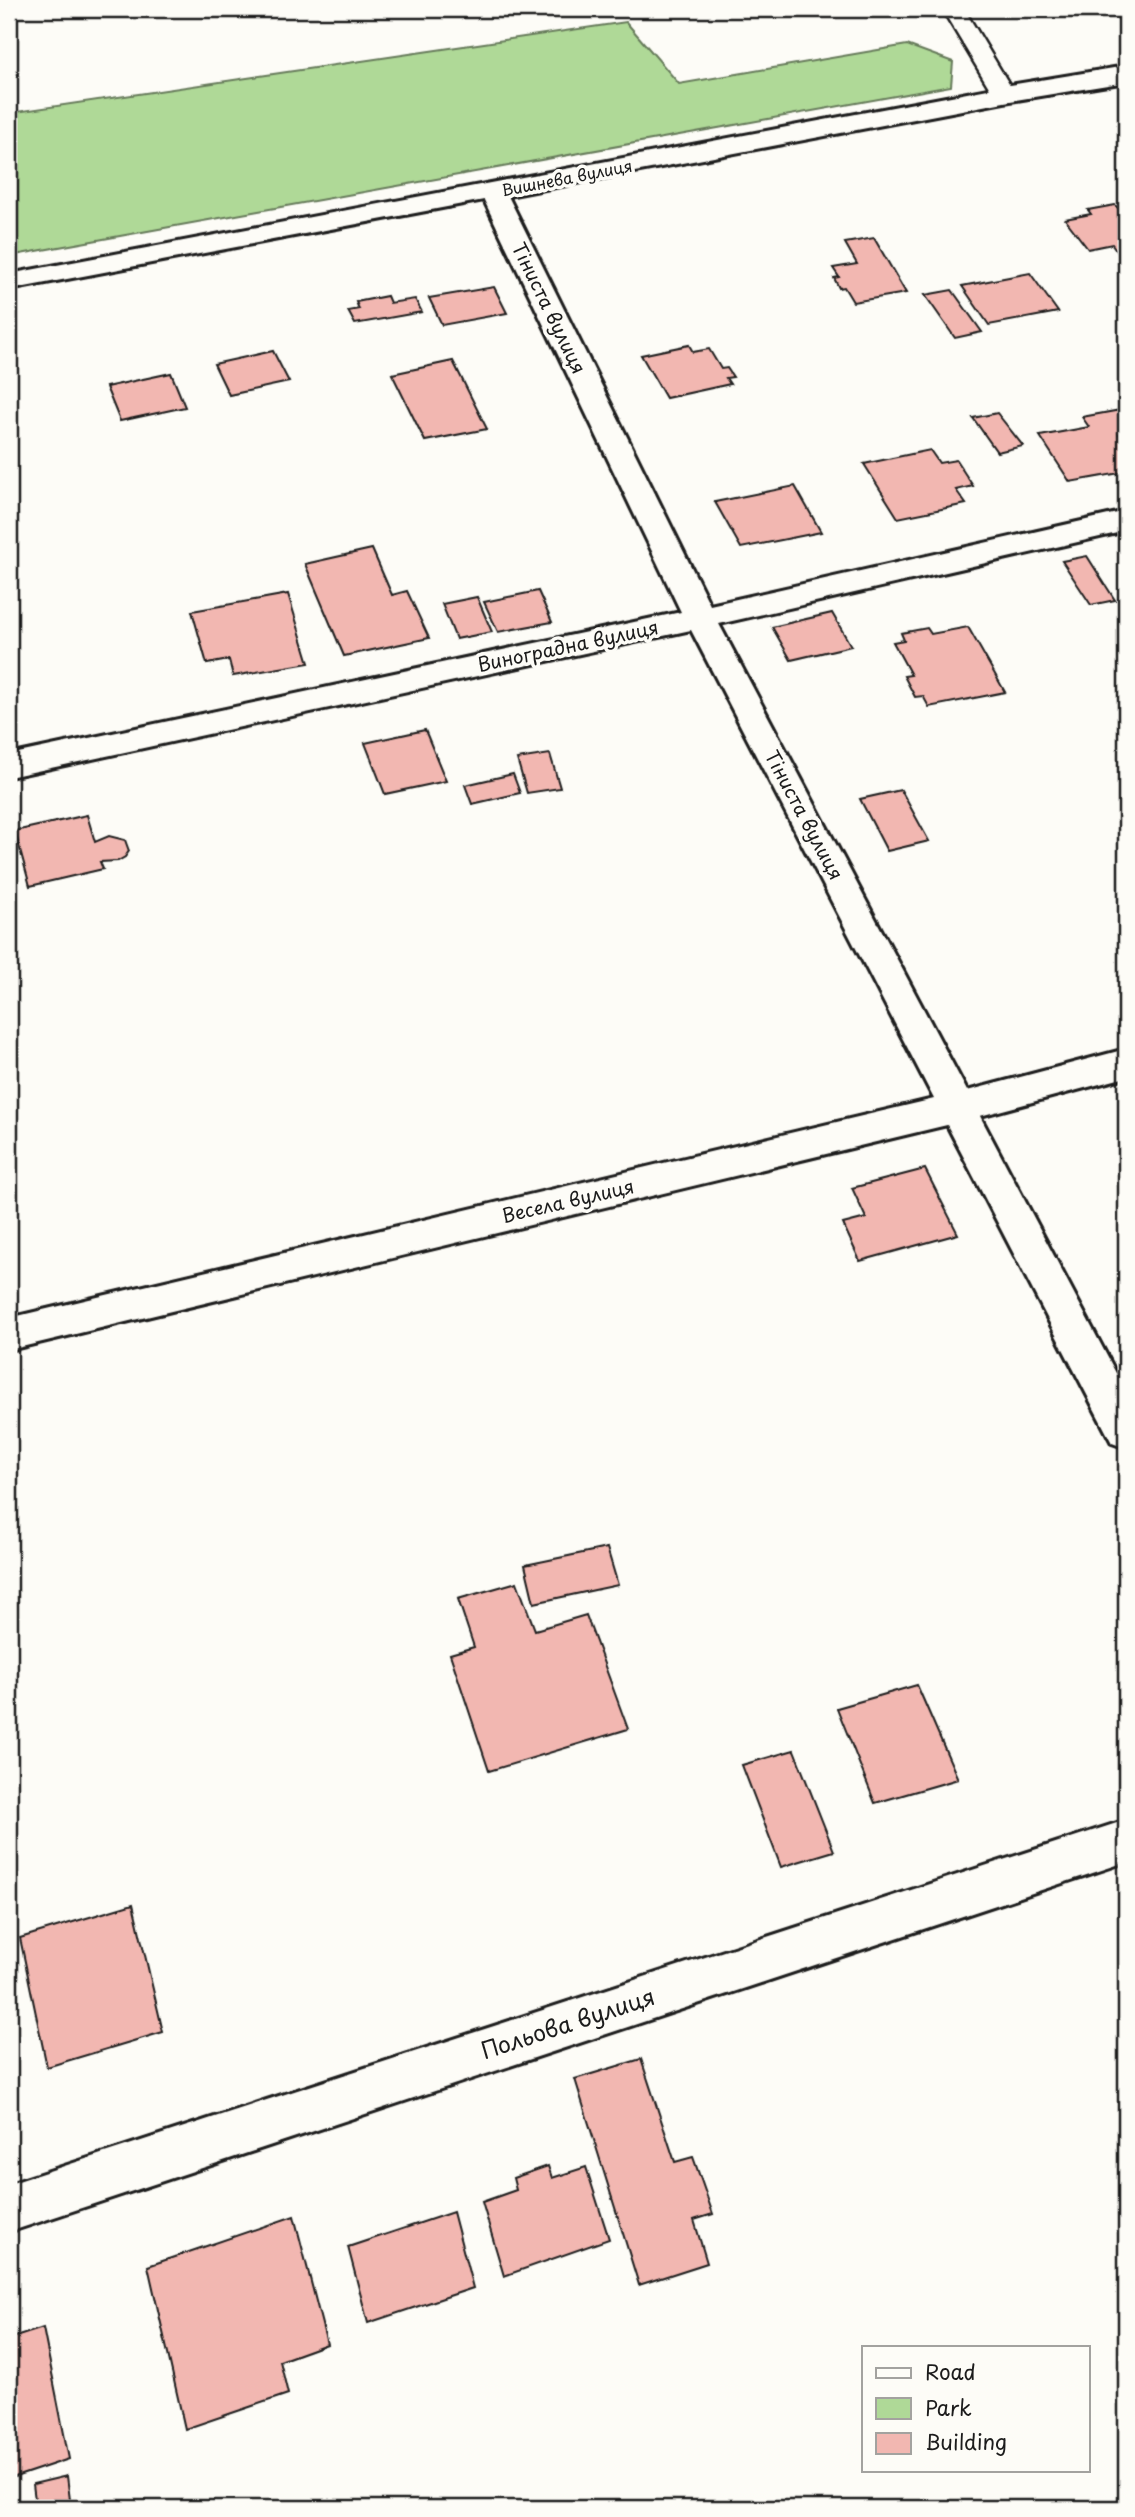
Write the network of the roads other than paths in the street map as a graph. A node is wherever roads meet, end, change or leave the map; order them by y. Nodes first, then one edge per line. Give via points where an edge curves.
1 (953, 9) edge
2 (1126, 74) edge
3 (1004, 94) junction
4 (492, 192) junction
5 (9, 282) edge
6 (1126, 521) edge
7 (700, 618) junction
8 (9, 766) edge
9 (1126, 1063) edge
10 (958, 1108) junction
11 (9, 1334) edge
12 (1126, 1431) edge
13 (1126, 1841) edge
14 (9, 2208) edge

1 - 3 lane
2 - 3 street, Вишнева вулиця
3 - 4 street, Вишнева вулиця
4 - 5 street, Вишнева вулиця
4 - 7 street, Тіниста вулиця
6 - 7 street, Виноградна вулиця
7 - 8 street, Виноградна вулиця
7 - 10 street, Тіниста вулиця
9 - 10 street, Весела вулиця
10 - 11 street, Весела вулиця
10 - 12 street, Тіниста вулиця
13 - 14 street, Польова вулиця

